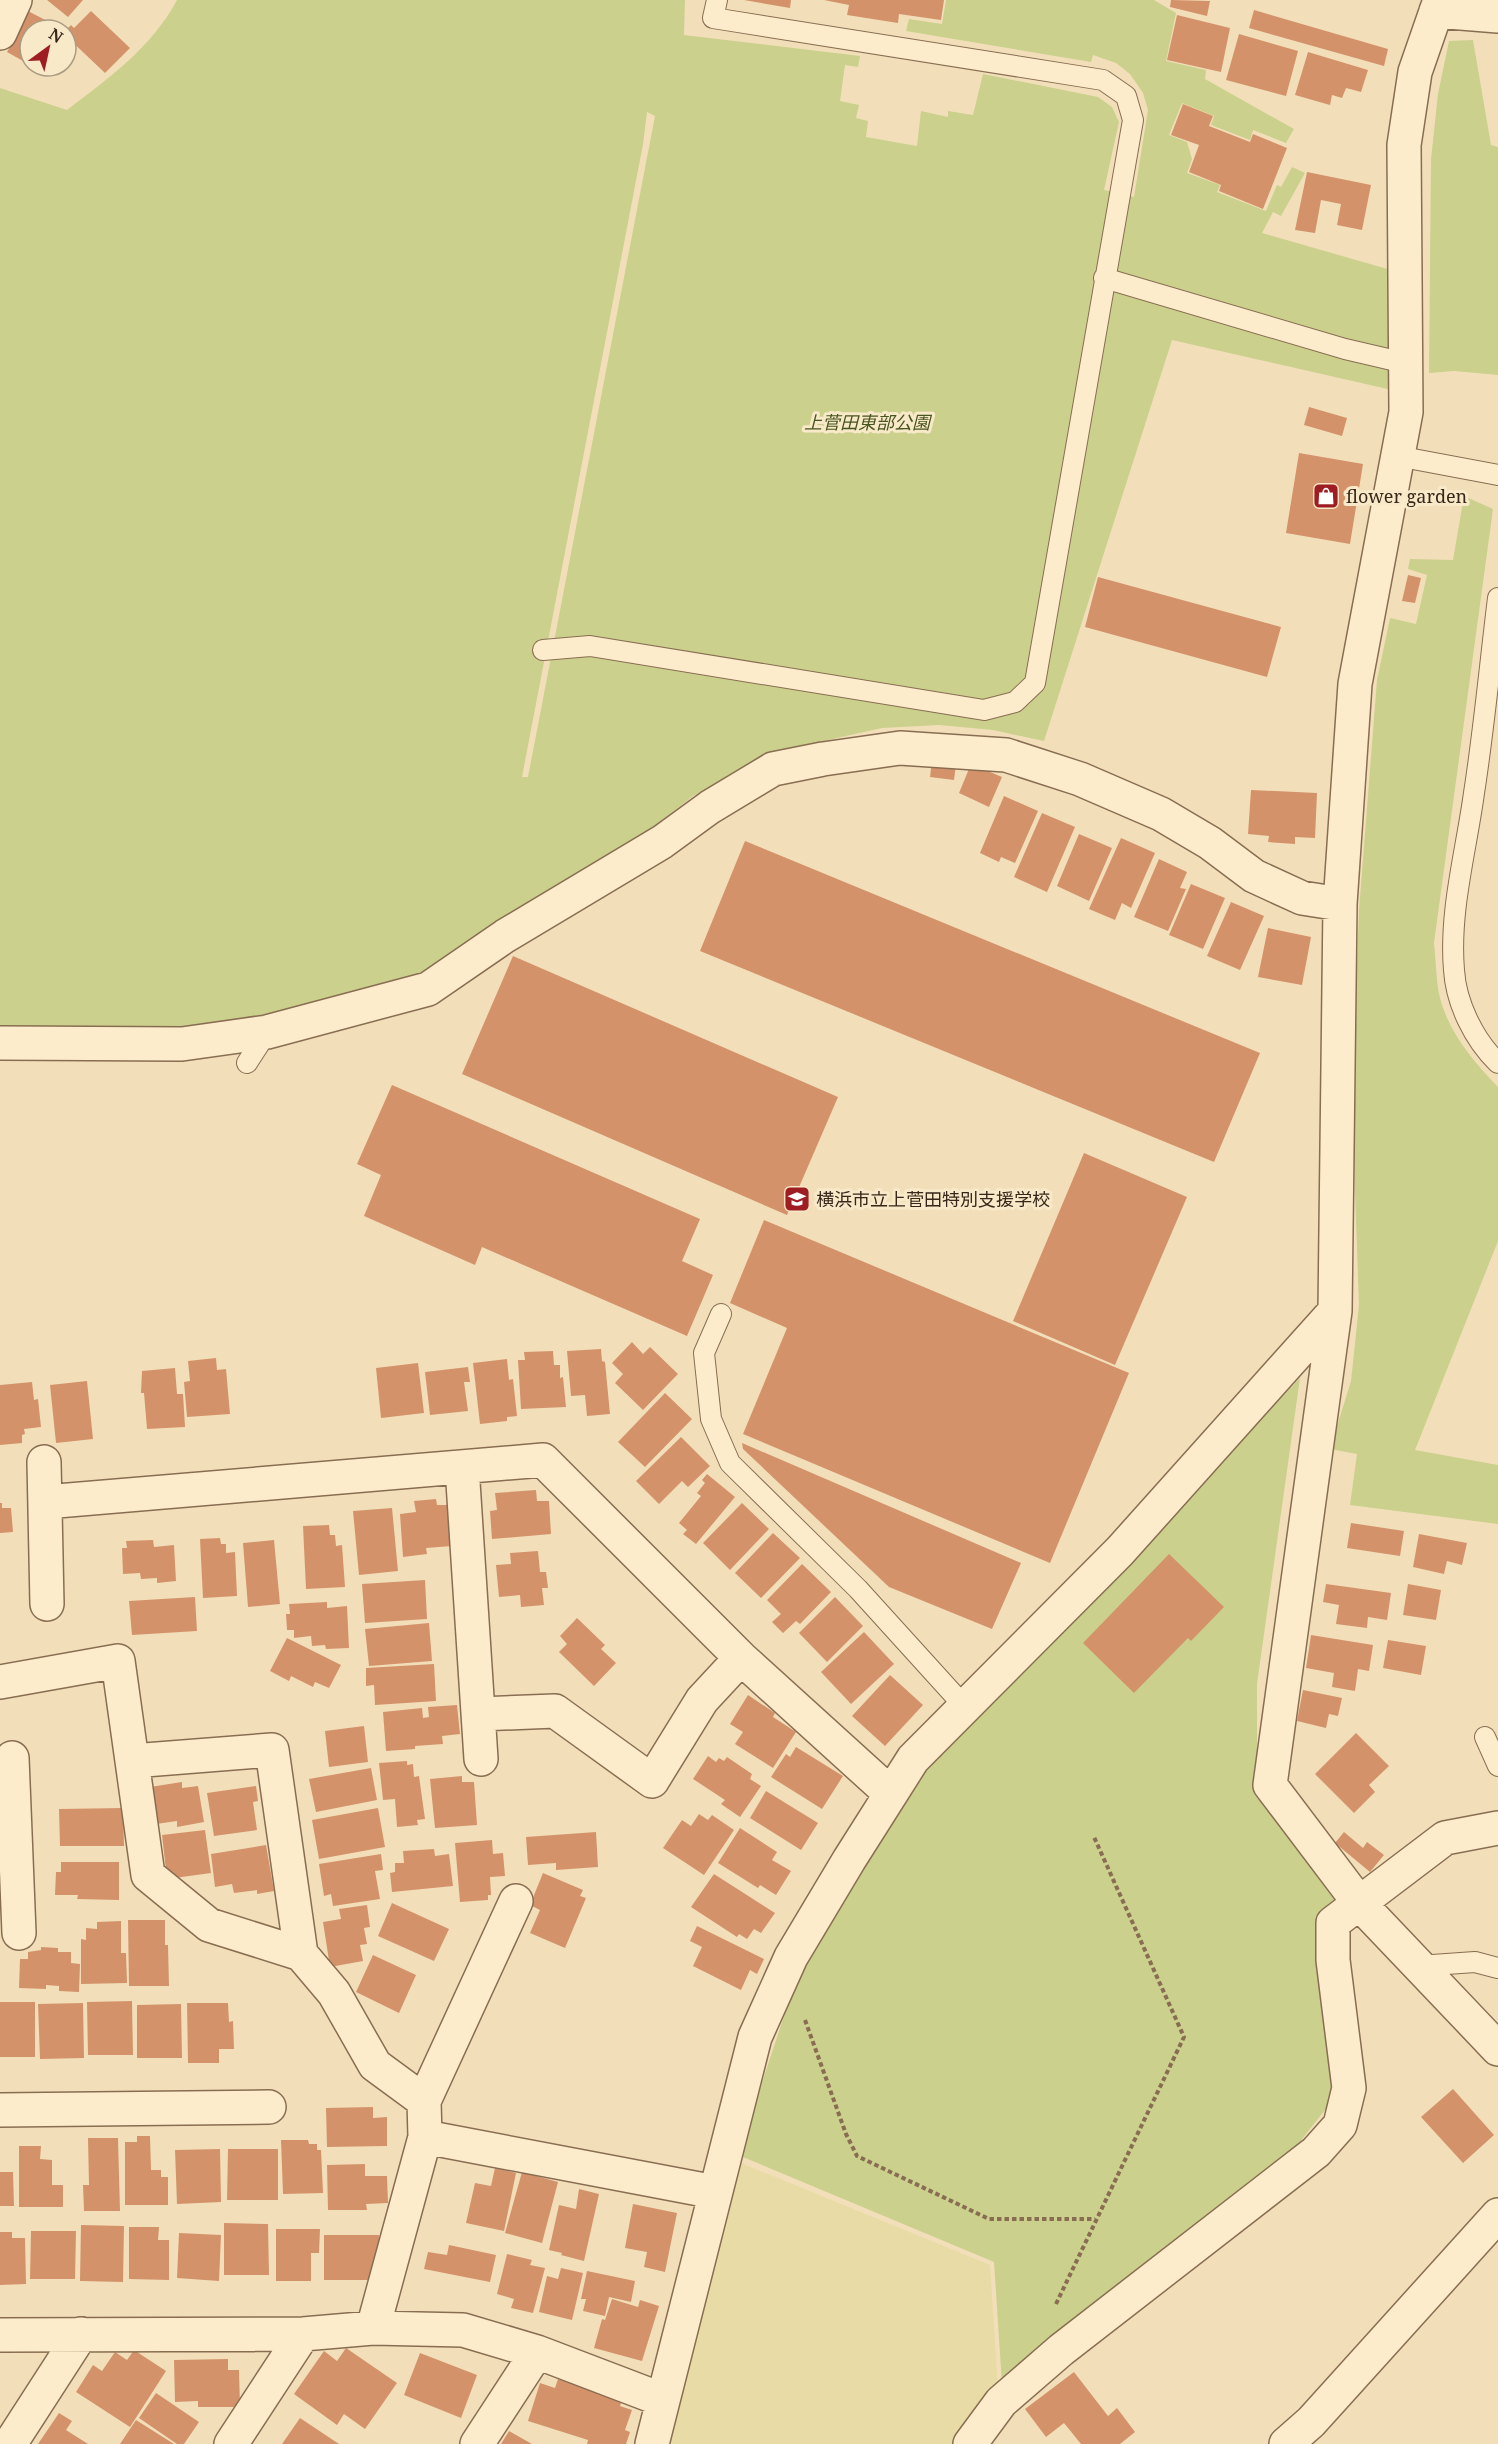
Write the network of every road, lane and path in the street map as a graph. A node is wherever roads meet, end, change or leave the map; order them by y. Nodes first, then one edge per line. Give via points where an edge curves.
1 (15, 0) edge
2 (717, 0) edge
3 (1438, 6) edge
4 (1498, 16) edge
5 (0, 33) edge
6 (1104, 278) junction
7 (1405, 363) junction
8 (1397, 456) junction
9 (1498, 475) edge
10 (1498, 598) edge
11 (543, 650) dead end
12 (1340, 904) junction
13 (267, 1032) junction
14 (0, 1043) edge
15 (248, 1063) dead end
16 (1498, 1063) edge
17 (1335, 1311) junction
18 (722, 1314) dead end
19 (44, 1462) dead end
20 (462, 1467) junction
21 (45, 1502) junction
22 (47, 1604) dead end
23 (741, 1658) junction
24 (0, 1682) edge
25 (965, 1707) junction
26 (480, 1714) junction
27 (1485, 1737) dead end
28 (12, 1758) dead end
29 (481, 1760) dead end
30 (132, 1761) junction
31 (1498, 1766) edge
32 (891, 1794) junction
33 (1498, 1828) edge
34 (1094, 1838) dead end
35 (9, 1891) edge
36 (516, 1901) dead end
37 (1360, 1904) junction
38 (19, 1933) dead end
39 (301, 1954) junction
40 (1418, 1966) junction
41 (1498, 1968) edge
42 (781, 1980) junction
43 (1498, 2049) edge
44 (424, 2101) junction
45 (269, 2107) dead end
46 (0, 2110) edge
47 (425, 2137) junction
48 (715, 2192) junction
49 (1498, 2215) edge
50 (1095, 2219) junction
51 (1051, 2313) dead end
52 (373, 2328) junction
53 (81, 2334) junction
54 (303, 2334) junction
55 (0, 2336) edge
56 (537, 2352) junction
57 (663, 2400) junction
58 (10, 2444) edge
59 (231, 2444) edge
60 (477, 2444) edge
61 (652, 2444) edge
62 (970, 2444) edge
63 (1286, 2444) edge

1 - 5 street
2 - 6 lane via 713,18 1103,80 1126,96 1133,120
3 - 4 street
3 - 7 street via 1415,72 1404,145
6 - 7 lane
6 - 11 lane via 1035,683 1015,702 984,710 590,646
7 - 8 street via 1406,412
8 - 9 lane
8 - 12 street via 1355,684
10 - 16 lane via 1475,792 1453,921 1454,972 1464,1014
12 - 13 street via 1302,898 1254,876 1210,843 1161,814 1080,779 1006,755 900,748 773,769 662,842 505,936 428,989
12 - 17 street
13 - 14 street via 182,1044
13 - 15 lane
17 - 25 street via 1120,1551
17 - 37 street via 1270,1785
18 - 25 lane via 704,1353 711,1419 730,1463 858,1589
19 - 21 street
20 - 21 street
20 - 23 street via 543,1460
20 - 26 street
21 - 22 street
23 - 26 street via 702,1700 652,1781 555,1711
23 - 32 street
24 - 30 street via 118,1661
25 - 32 street via 914,1759
26 - 29 street
27 - 31 lane
28 - 35 street
30 - 39 street via 148,1875 209,1925
30 - 39 street via 272,1750
32 - 42 street via 791,1957
33 - 37 street via 1445,1838
34 - 50 path via 1184,2037
35 - 38 street
36 - 44 street
37 - 40 street
37 - 62 street via 1333,1923 1333,1960 1349,2088 1340,2125 1317,2152 1018,2387 1001,2402
39 - 44 street via 334,1993 375,2065
40 - 41 lane via 1475,1962
40 - 43 street
42 - 48 street via 755,2037
42 - 50 path via 807,2022 857,2156 989,2219
44 - 47 street
45 - 46 street
47 - 48 street
47 - 52 street
48 - 57 street
49 - 63 street via 1311,2422
50 - 51 path
52 - 54 street
52 - 56 street via 463,2330
53 - 54 street
53 - 55 street
53 - 58 street
54 - 59 street
56 - 57 street
56 - 60 street
57 - 61 street

